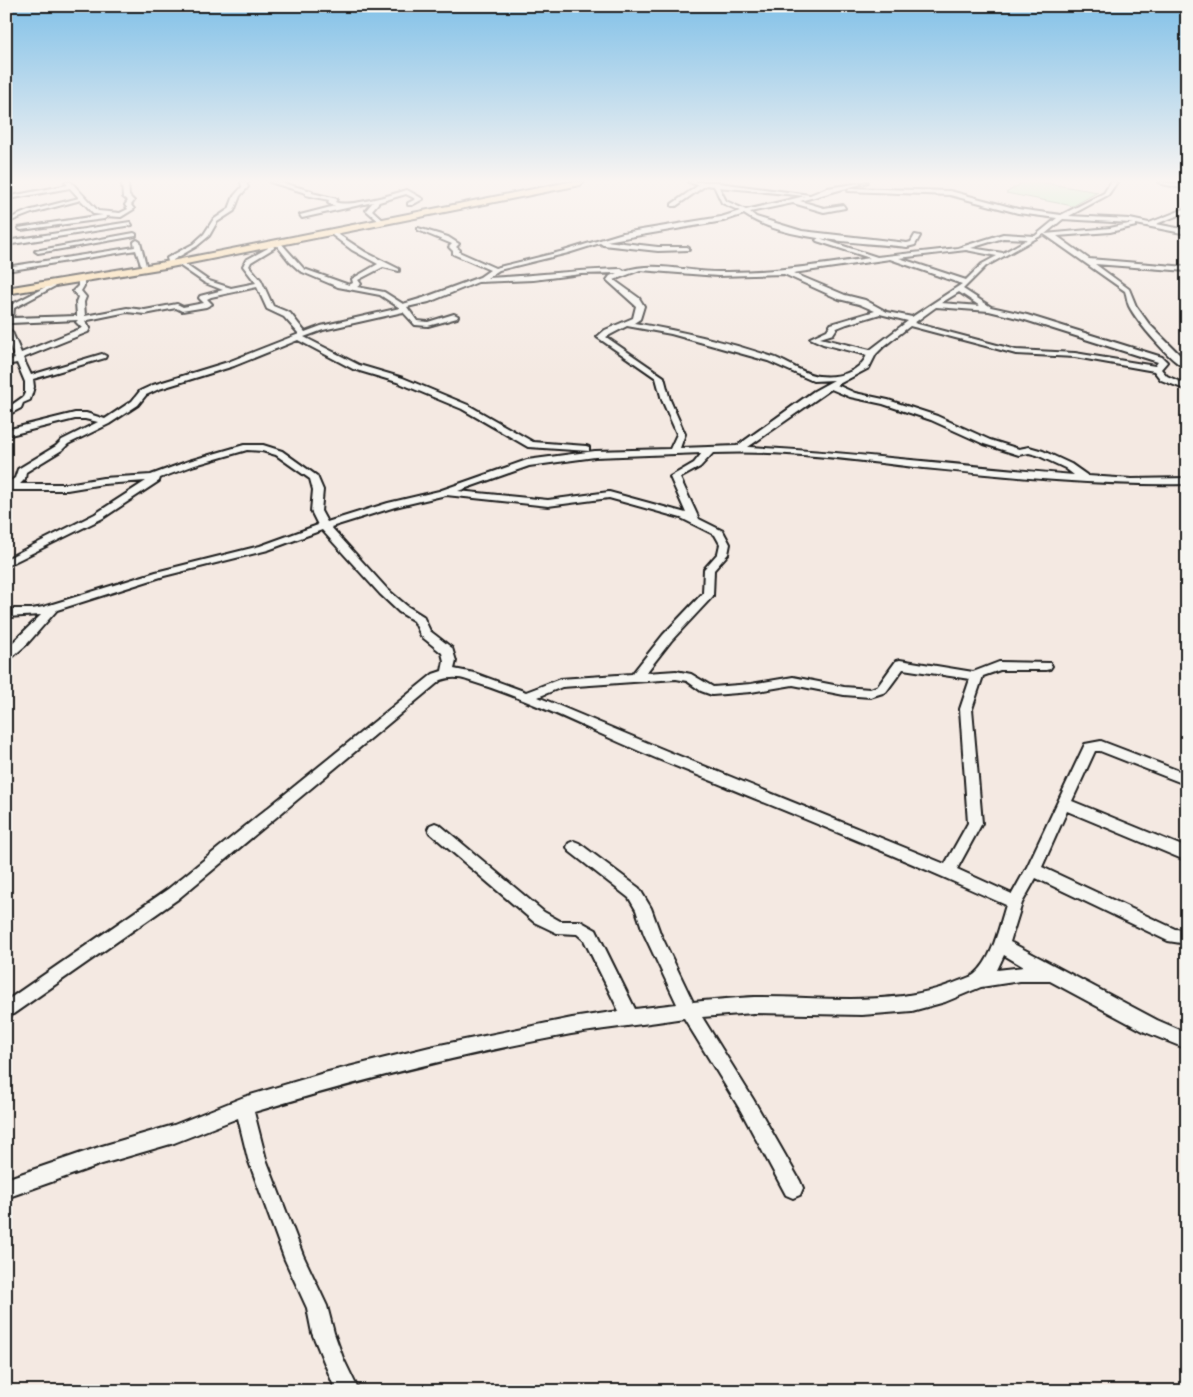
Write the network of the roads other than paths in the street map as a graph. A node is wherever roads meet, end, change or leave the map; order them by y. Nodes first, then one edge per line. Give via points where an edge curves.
1 (61, 247) edge
2 (193, 247) edge
3 (257, 247) edge
4 (272, 247) edge
5 (277, 247) edge
6 (352, 247) edge
7 (452, 247) edge
8 (580, 247) edge
9 (642, 247) edge
10 (846, 247) edge
11 (967, 247) edge
12 (1018, 247) edge
13 (1068, 247) edge
14 (138, 248) joint
15 (687, 250) dead end
16 (958, 250) junction
17 (38, 251) dead end
18 (1005, 255) junction
19 (891, 257) junction
20 (880, 258) junction
21 (1088, 261) junction
22 (174, 263) junction
23 (383, 264) junction
24 (146, 268) junction
25 (6, 269) edge
26 (1187, 269) edge
27 (398, 270) dead end
28 (494, 270) junction
29 (628, 271) junction
30 (785, 272) junction
31 (81, 279) junction
32 (479, 280) junction
33 (59, 282) junction
34 (967, 283) junction
35 (260, 284) junction
36 (349, 288) junction
37 (959, 289) junction
38 (230, 290) junction
39 (6, 291) edge
40 (934, 305) junction
41 (404, 308) junction
42 (989, 309) junction
43 (881, 312) junction
44 (454, 316) dead end
45 (83, 318) junction
46 (7, 321) edge
47 (911, 322) junction
48 (628, 324) junction
49 (300, 336) junction
50 (872, 353) junction
51 (102, 356) dead end
52 (19, 358) junction
53 (1163, 362) junction
54 (6, 363) edge
55 (1157, 369) junction
56 (1187, 369) edge
57 (845, 377) junction
58 (28, 378) junction
59 (831, 386) junction
60 (1187, 388) edge
61 (6, 413) edge
62 (106, 422) junction
63 (6, 433) edge
64 (739, 449) junction
65 (710, 450) junction
66 (674, 451) junction
67 (595, 454) junction
68 (162, 474) junction
69 (1085, 479) junction
70 (1187, 481) edge
71 (9, 487) edge
72 (442, 493) junction
73 (694, 520) junction
74 (324, 526) junction
75 (6, 564) edge
76 (53, 608) junction
77 (6, 613) edge
78 (6, 656) edge
79 (1046, 666) dead end
80 (447, 674) junction
81 (636, 677) junction
82 (976, 677) junction
83 (525, 697) junction
84 (1187, 780) edge
85 (1065, 804) junction
86 (435, 829) dead end
87 (574, 848) dead end
88 (1187, 855) edge
89 (1033, 870) junction
90 (949, 871) junction
91 (1015, 902) junction
92 (1187, 937) edge
93 (1001, 945) junction
94 (1059, 977) junction
95 (980, 980) junction
96 (688, 1010) junction
97 (6, 1012) edge
98 (630, 1018) junction
99 (1187, 1041) edge
100 (244, 1106) junction
101 (793, 1188) dead end
102 (6, 1189) edge
103 (348, 1391) edge

1 - 17 street
2 - 22 street via 169,259
3 - 22 highway
4 - 35 street via 246,263
5 - 36 street via 302,270
6 - 23 street
7 - 28 street via 457,250 455,253
8 - 28 street
9 - 15 street
10 - 20 street
11 - 16 street
12 - 18 street
13 - 21 street
14 - 24 street
14 - 25 street
16 - 18 street
16 - 19 street
18 - 34 street via 984,265
19 - 20 street
19 - 34 street
20 - 30 street
21 - 26 street
21 - 56 street via 1127,290 1132,305 1152,336
22 - 24 highway
22 - 38 street via 207,282
23 - 27 street
23 - 36 street via 354,280 358,284
24 - 31 highway
28 - 32 street
29 - 30 street via 640,268 718,274
29 - 32 street
29 - 48 street via 609,280 640,304 636,319
30 - 43 street
31 - 33 highway
31 - 45 street via 77,291 82,297
32 - 41 street
33 - 39 highway
33 - 46 street via 11,307
34 - 37 street
35 - 38 street
35 - 49 street via 270,308 287,315
36 - 41 street via 378,292
37 - 40 street
37 - 42 street
38 - 45 street via 205,297 203,299 208,304 204,306 182,309 176,306 145,312 127,310
40 - 42 street
40 - 47 street
41 - 44 street via 412,321 423,325
41 - 49 street
42 - 53 street via 1095,338
43 - 47 street
43 - 50 street via 844,322 814,338
45 - 46 street
45 - 52 street via 80,322 86,328 84,331
46 - 52 street
47 - 50 street
47 - 55 street via 1016,352 1075,355
48 - 57 street via 672,332 771,359 816,379
48 - 66 street via 600,338 660,377 681,434
49 - 62 street via 231,364 156,387 143,393 135,403
49 - 67 street via 356,367 400,380 465,407 531,445 583,449
50 - 57 street via 866,366
51 - 58 street
52 - 54 street
52 - 58 street via 27,369
53 - 55 street
53 - 56 street
55 - 60 street via 1164,378
57 - 59 street
58 - 61 street via 31,386 28,396
59 - 64 street
59 - 69 street via 934,418 1010,450 1040,453 1068,466
62 - 63 street via 75,416
62 - 71 street via 65,442 21,471 21,478
64 - 65 street
64 - 69 street via 804,452
65 - 66 street
65 - 73 street via 697,465 675,477
66 - 67 street
67 - 72 street via 527,463
68 - 71 street via 141,480
68 - 74 street via 247,447 279,453 314,478 318,490 316,511
68 - 75 street via 99,516
69 - 70 street
72 - 73 street via 548,503 609,495
72 - 74 street
73 - 81 street via 719,533 726,544 723,554 709,569 709,594
74 - 76 street via 264,548 160,574
74 - 80 street via 384,592 419,619 424,633 448,651
76 - 77 street via 32,613
76 - 78 street
79 - 82 street via 999,666 982,670
80 - 83 street via 468,676
80 - 97 street via 437,678 385,718 174,894
81 - 82 street via 682,676 712,691 793,681 870,693 882,689 900,664
81 - 83 street via 560,683
82 - 90 street via 966,709 975,823
83 - 90 street
84 - 85 street via 1101,746 1090,747
85 - 88 street
85 - 89 street
86 - 98 street via 540,917 564,928 582,928 590,935
87 - 96 street via 634,892
89 - 91 street
89 - 92 street via 1174,936
90 - 91 street
91 - 93 street
93 - 94 street
93 - 95 street
94 - 95 street via 1026,974
94 - 99 street via 1151,1026
95 - 96 street via 912,1003 862,1007 753,1005
96 - 98 street
96 - 101 street via 747,1105
98 - 100 street via 572,1026 430,1055
100 - 102 street via 174,1134
100 - 103 street via 257,1159 295,1260 317,1306 334,1363

